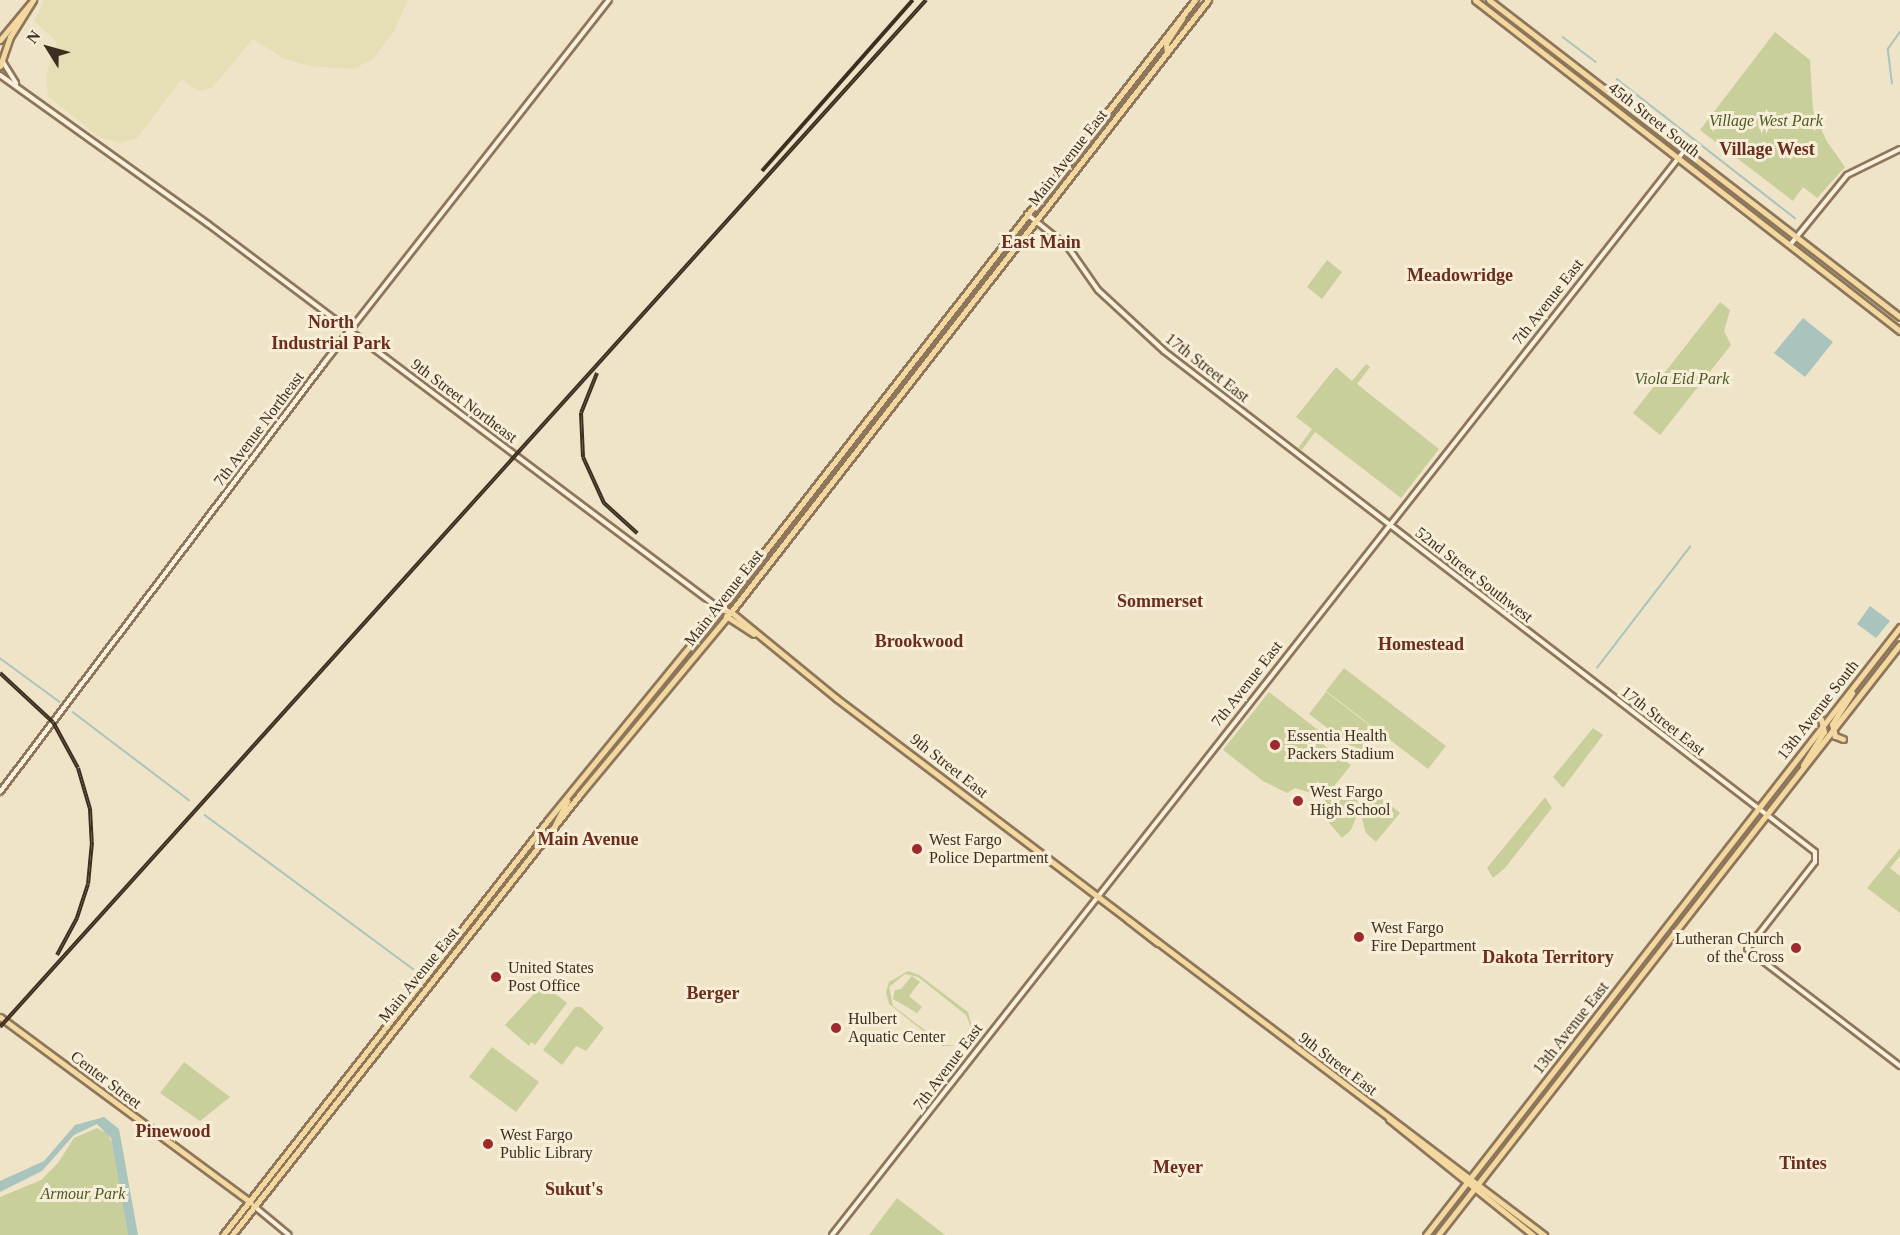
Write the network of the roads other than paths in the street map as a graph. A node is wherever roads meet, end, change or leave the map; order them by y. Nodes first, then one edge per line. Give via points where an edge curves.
1 (609, 0) edge
2 (1195, 0) edge
3 (1206, 0) edge
4 (1474, 0) edge
5 (1489, 0) edge
6 (32, 2) edge
7 (1182, 16) junction
8 (0, 40) edge
9 (0, 50) edge
10 (1167, 53) junction
11 (2, 62) edge
12 (0, 75) edge
13 (19, 86) junction
14 (1900, 149) edge
15 (1685, 150) junction
16 (1679, 157) junction
17 (1027, 214) junction
18 (1036, 220) junction
19 (1796, 238) junction
20 (1790, 245) junction
21 (1824, 271) junction
22 (1868, 293) junction
23 (1862, 301) junction
24 (1900, 319) edge
25 (350, 330) junction
26 (1900, 331) edge
27 (1389, 524) junction
28 (720, 609) junction
29 (729, 614) junction
30 (1900, 627) edge
31 (1900, 644) edge
32 (1545, 645) joint
33 (684, 654) junction
34 (1856, 684) junction
35 (663, 695) junction
36 (1822, 721) junction
37 (1840, 722) junction
38 (1817, 733) junction
39 (1834, 733) junction
40 (1802, 770) junction
41 (578, 782) junction
42 (0, 792) edge
43 (1758, 809) junction
44 (1766, 815) junction
45 (555, 825) junction
46 (1096, 897) junction
47 (0, 1017) edge
48 (1900, 1066) edge
49 (1470, 1180) junction
50 (1476, 1186) junction
51 (252, 1204) junction
52 (223, 1235) edge
53 (232, 1235) edge
54 (289, 1235) edge
55 (832, 1235) edge
56 (1426, 1235) edge
57 (1438, 1235) edge
58 (1533, 1235) edge
59 (1544, 1235) edge

1 - 25 street, 7th Avenue Northeast
2 - 7 main road, Main Avenue East
3 - 10 main road, Main Avenue East
4 - 16 main road, 45th Street South
5 - 15 main road, 45th Street South
6 - 8 main road
6 - 11 main road via 10,37
7 - 10 main road via 1181,24 1166,43
7 - 17 main road, Main Avenue East
9 - 11 main road
10 - 18 main road, Main Avenue East
11 - 13 street, 9th Street Northeast
12 - 13 street, 9th Street Northeast
13 - 25 street, 9th Street Northeast
14 - 19 street via 1847,175
15 - 16 street, 7th Avenue East
15 - 19 main road, 45th Street South
16 - 20 main road, 45th Street South
16 - 27 street, 7th Avenue East
17 - 18 street, 17th Street East
17 - 28 main road, Main Avenue East
18 - 27 street, 17th Street East via 1068,247 1098,290 1164,351
18 - 29 main road, Main Avenue East
19 - 20 street
19 - 22 main road, 45th Street South
20 - 21 main road, 45th Street South
21 - 22 main road via 1857,294
21 - 23 main road, 45th Street South
22 - 24 main road, 45th Street South
23 - 24 main road via 1870,299
23 - 26 main road, 45th Street South
25 - 28 street, 9th Street Northeast
25 - 42 street, 7th Avenue Northeast
27 - 32 street, 52nd Street Southwest
27 - 46 street, 7th Avenue East
28 - 29 main road, 9th Street East
28 - 33 main road, Main Avenue East
29 - 35 main road, Main Avenue East
29 - 46 main road, 9th Street East
30 - 34 main road, 13th Avenue South
31 - 37 main road, 13th Avenue South
32 - 43 street, 17th Street East
33 - 35 main road via 662,688
33 - 41 main road, Main Avenue East
34 - 36 main road, 13th Avenue South
34 - 39 main road via 1834,721
35 - 45 main road, Main Avenue East
36 - 38 main road, 13th Avenue South
36 - 38 main road via 1816,718 1820,727
36 - 40 main road via 1824,732 1806,756
37 - 39 main road, 13th Avenue South
37 - 39 main road via 1838,730 1843,739
38 - 43 main road, 13th Avenue South
39 - 40 main road, 13th Avenue South
40 - 44 main road, 13th Avenue South
41 - 45 main road
41 - 51 main road, Main Avenue East
43 - 44 street, 17th Street East
43 - 49 main road, 13th Avenue East
44 - 48 street, 17th Street East via 1816,853 1809,870 1748,949
44 - 50 main road, 13th Avenue East
45 - 51 main road, Main Avenue East
46 - 49 main road, 9th Street East
46 - 55 street, 7th Avenue East
47 - 51 main road, Center Street
49 - 50 main road, 9th Street East
49 - 56 main road, 13th Avenue East
50 - 57 main road, 13th Avenue East
50 - 58 main road, 9th Street East
50 - 59 main road, 9th Street East
51 - 52 main road
51 - 53 main road
51 - 54 street

